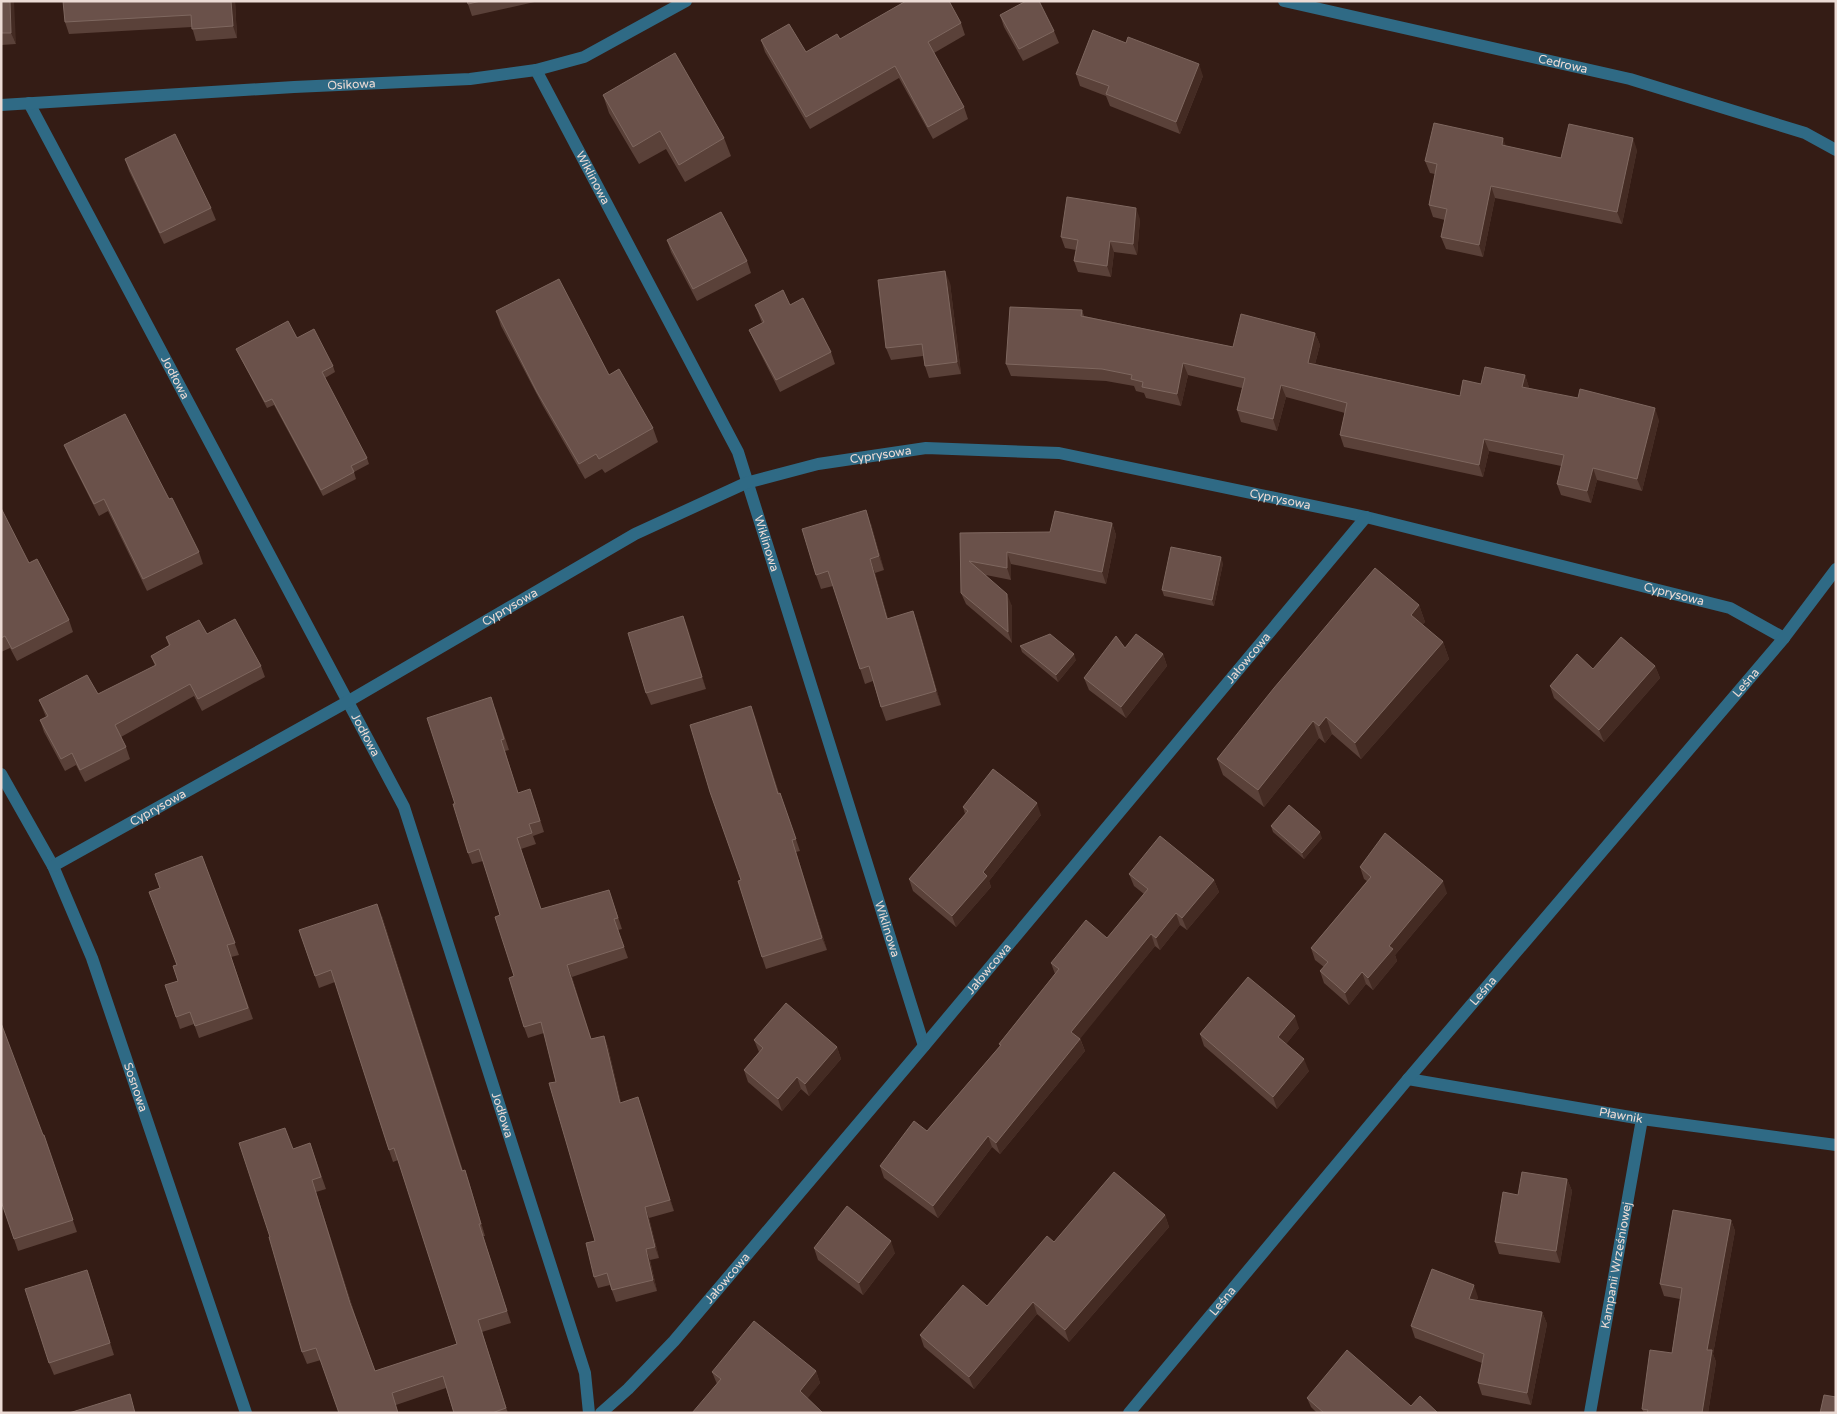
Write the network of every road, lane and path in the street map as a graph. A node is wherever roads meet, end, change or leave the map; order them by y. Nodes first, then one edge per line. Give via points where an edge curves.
1 (686, 1) edge
2 (1284, 1) edge
3 (536, 70) junction
4 (29, 103) junction
5 (1, 105) edge
6 (1836, 150) edge
7 (746, 483) junction
8 (1366, 517) junction
9 (1836, 569) edge
10 (1784, 638) junction
11 (347, 702) junction
12 (1, 774) edge
13 (53, 866) junction
14 (924, 1046) junction
15 (1408, 1078) junction
16 (1642, 1119) junction
17 (1836, 1145) edge
18 (246, 1413) edge
19 (588, 1413) edge
20 (601, 1413) edge
21 (1130, 1413) edge
22 (1590, 1413) edge

1 - 3 street, Osikowa via 584,57
2 - 6 street, Cedrowa via 1630,79 1805,133
3 - 4 street, Osikowa via 470,79
3 - 7 street, Wiklinowa via 738,452
4 - 5 street, Osikowa
4 - 11 street, Jodłowa
7 - 8 street, Cyprysowa via 818,464 926,448 1059,452
7 - 11 street, Cyprysowa via 635,534
7 - 14 street, Wiklinowa
8 - 10 street, Cyprysowa via 1730,608
8 - 14 street, Jałowcowa
9 - 10 street, Leśna
10 - 15 street, Leśna
11 - 13 street, Cyprysowa
11 - 19 street, Jodłowa via 404,807 585,1373
12 - 13 street, Sosnowa
13 - 18 street, Sosnowa via 92,958
14 - 20 street, Jałowcowa via 674,1341
15 - 16 street, Pławnik
15 - 21 street, Leśna
16 - 17 street, Pławnik
16 - 22 street, Kampanii Wrześniowej

